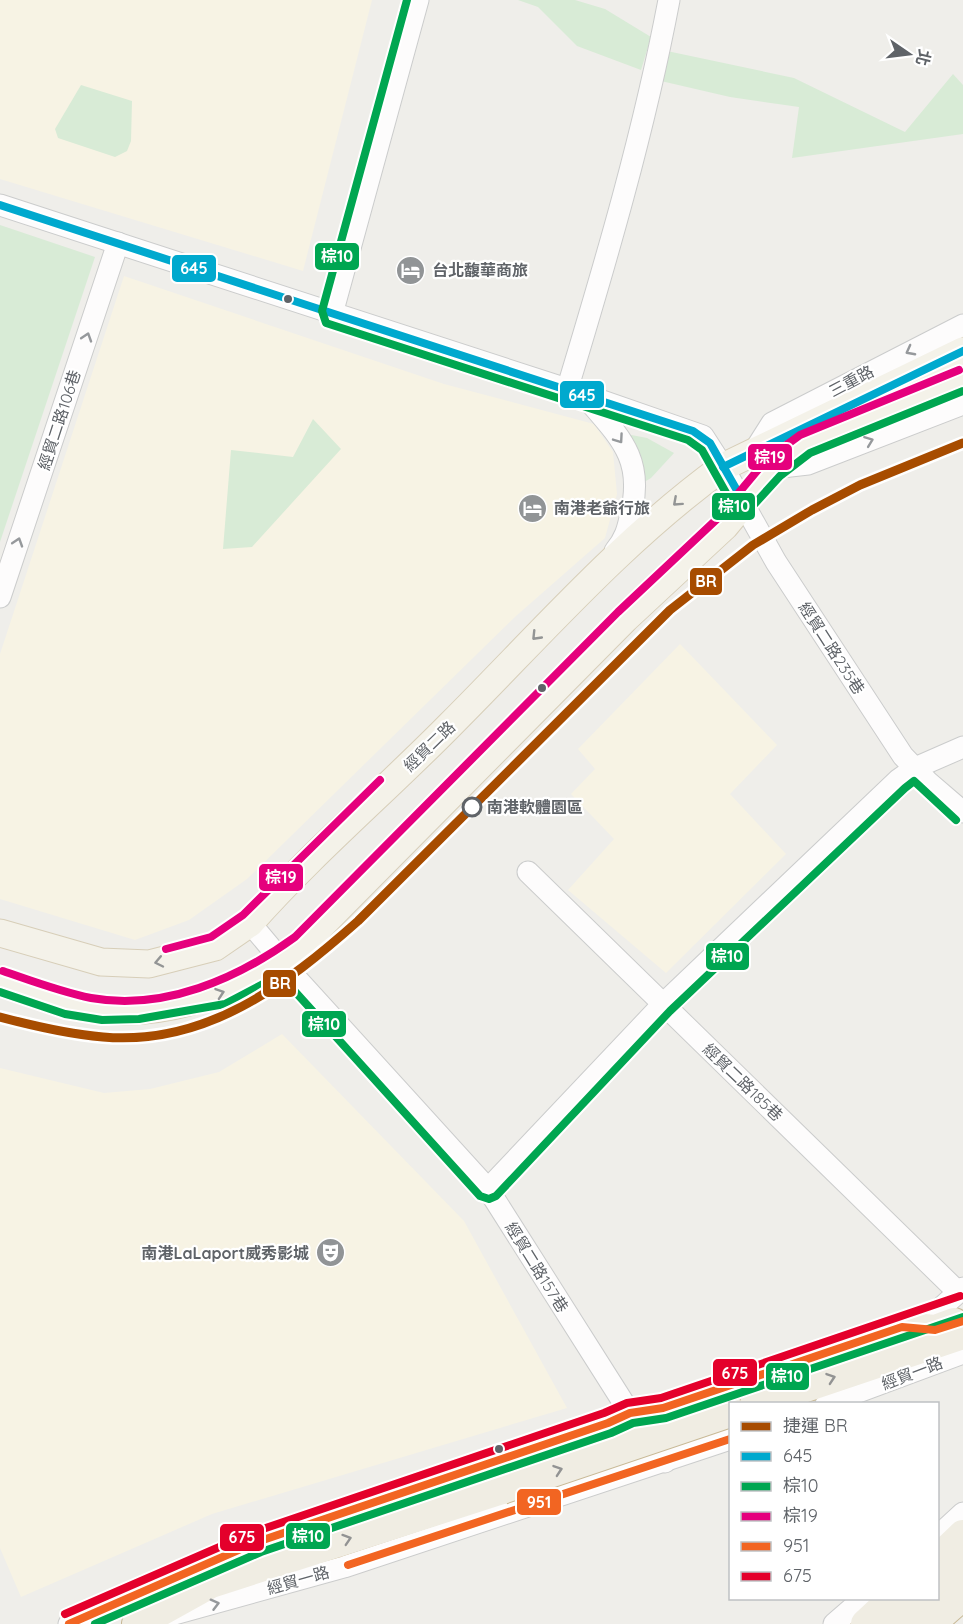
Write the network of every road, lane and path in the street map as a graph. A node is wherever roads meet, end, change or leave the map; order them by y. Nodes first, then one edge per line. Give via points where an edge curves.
1 (418, 0) edge
2 (669, 0) edge
3 (0, 205) edge
4 (118, 243) junction
5 (333, 314) junction
6 (963, 325) edge
7 (962, 351) edge
8 (963, 380) edge
9 (574, 392) junction
10 (963, 404) edge
11 (763, 460) junction
12 (723, 466) junction
13 (743, 501) junction
14 (597, 573) junction
15 (0, 597) edge
16 (963, 747) edge
17 (915, 768) junction
18 (963, 812) edge
19 (528, 872) dead end
20 (250, 923) junction
21 (0, 933) edge
22 (282, 962) junction
23 (0, 981) edge
24 (663, 1004) junction
25 (488, 1189) junction
26 (962, 1302) edge
27 (931, 1317) joint
28 (902, 1327) junction
29 (963, 1334) edge
30 (963, 1353) edge
31 (761, 1402) edge
32 (831, 1402) edge
33 (729, 1412) edge
34 (630, 1413) junction
35 (729, 1439) edge
36 (665, 1462) junction
37 (963, 1514) edge
38 (939, 1535) edge
39 (963, 1535) edge
40 (939, 1558) edge
41 (963, 1560) edge
42 (939, 1582) edge
43 (963, 1595) edge
44 (863, 1600) edge
45 (893, 1600) edge
46 (920, 1600) edge
47 (69, 1624) edge
48 (138, 1624) edge
49 (834, 1624) edge
50 (866, 1624) edge
51 (893, 1624) edge
52 (930, 1624) edge

1 - 5 street
2 - 9 street via 657,65
3 - 4 street
4 - 5 street
15 -> 4 street, 經貿二路106巷
5 - 9 street
6 -> 11 street, 三重路 via 772,423
7 - 11 main road
8 - 11 main road
9 - 12 street via 693,431 710,443
9 -> 14 street via 619,437 632,459 635,497 625,538
11 -> 10 street via 808,464
11 - 12 main road, 經貿二路
11 - 13 main road
12 - 13 street, 經貿二路235巷
12 -> 14 main road, 經貿二路
13 - 17 street, 經貿二路235巷 via 794,591 903,756
13 - 22 main road via 725,526 625,619 451,798
14 -> 20 main road, 經貿二路 via 451,725
16 - 17 street
17 - 18 street, 經貿二路235巷
17 - 24 street
19 - 24 street, 經貿二路185巷
20 -> 21 main road, 經貿二路 via 215,947 149,964 101,962
20 - 22 street, 經貿二路157巷
23 -> 22 main road via 67,1004 139,1010 222,994
22 - 25 street, 經貿二路157巷
24 - 25 street
24 - 26 street, 經貿二路185巷
25 - 34 street, 經貿二路157巷
26 - 27 highway
26 - 28 highway via 935,1330
27 - 28 street
28 - 34 street via 663,1408
31 -> 29 highway
30 - 32 street, 經貿一路
48 -> 33 highway, bridge via 211,1583
34 - 36 street, 經貿二路157巷
34 - 47 street via 257,1542
35 - 36 street, 經貿一路
48 -> 36 street, 經貿一路 via 344,1567
37 - 38 street
39 - 40 highway
41 - 42 highway
43 - 52 highway
44 - 49 street
45 - 50 highway
46 - 51 highway

